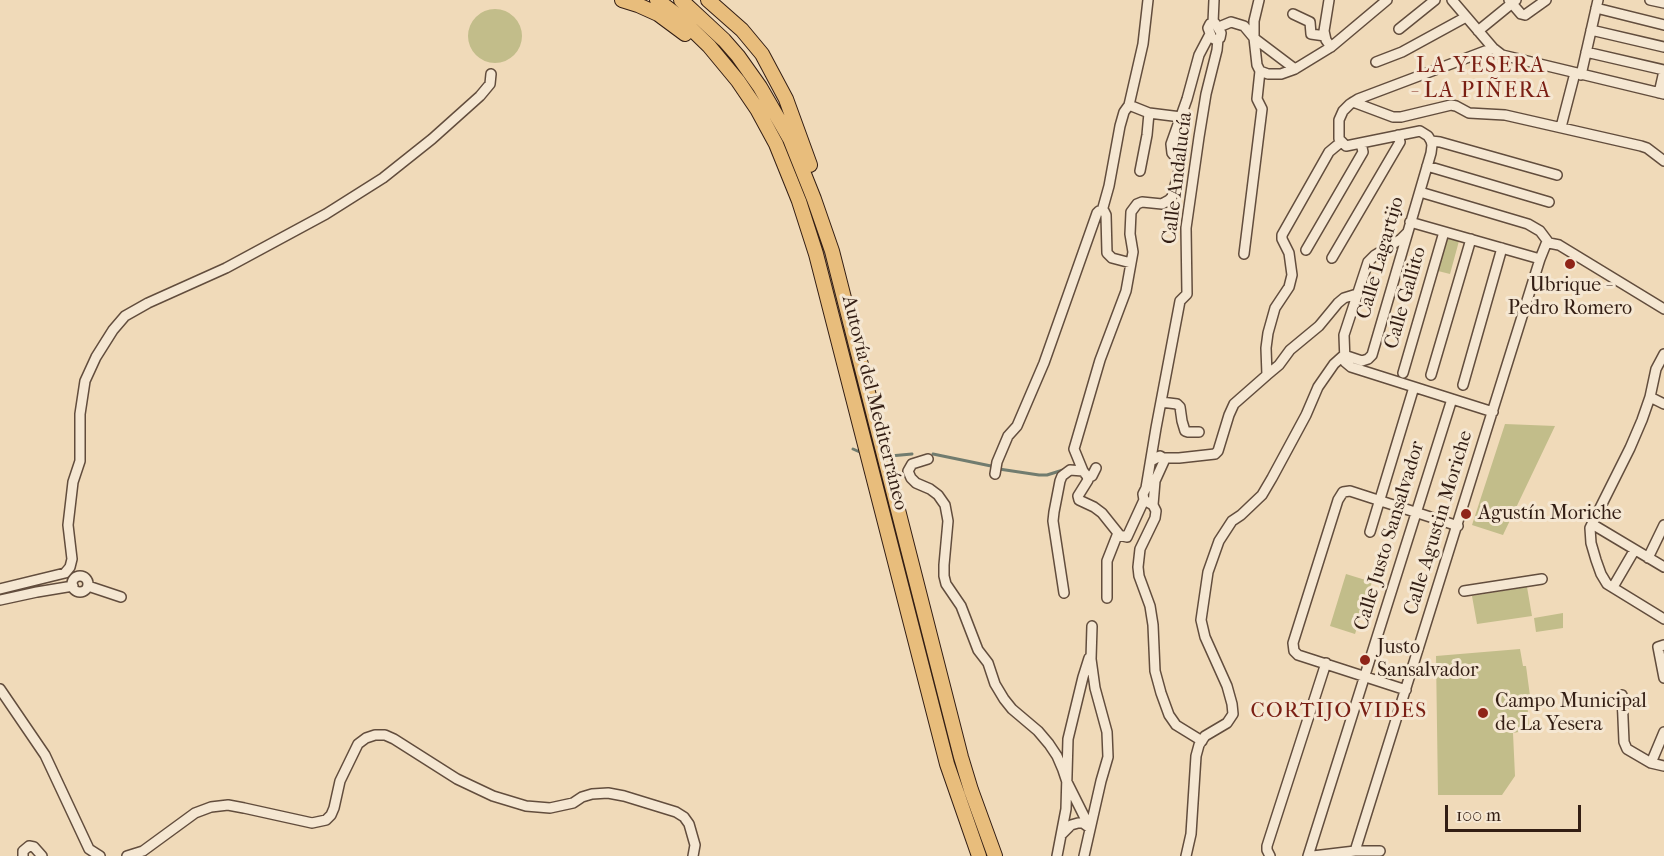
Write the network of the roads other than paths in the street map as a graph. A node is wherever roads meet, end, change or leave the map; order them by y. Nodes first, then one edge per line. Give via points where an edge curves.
1 (622, 0) edge
2 (657, 0) edge
3 (681, 0) edge
4 (708, 0) edge
5 (1148, 0) edge
6 (1214, 0) edge
7 (1259, 0) edge
8 (1329, 0) edge
9 (1388, 0) edge
10 (1435, 0) edge
11 (1452, 0) edge
12 (1546, 0) edge
13 (1650, 0) edge
14 (1512, 1) edge
15 (1598, 2) edge
16 (1664, 3) edge
17 (1293, 14) dead end
18 (1466, 17) junction
19 (1216, 25) junction
20 (1664, 25) edge
21 (1399, 29) dead end
22 (1591, 30) junction
23 (1478, 31) junction
24 (1214, 36) junction
25 (1325, 36) junction
26 (1254, 38) junction
27 (1331, 46) junction
28 (1664, 47) edge
29 (1493, 48) junction
30 (1586, 52) junction
31 (1376, 62) dead end
32 (1295, 69) junction
33 (1260, 71) junction
34 (1664, 71) edge
35 (491, 74) dead end
36 (1578, 74) junction
37 (1662, 94) edge
38 (1353, 102) junction
39 (1129, 105) junction
40 (1149, 113) junction
41 (1181, 117) junction
42 (1561, 127) junction
43 (1398, 135) junction
44 (1431, 141) junction
45 (1341, 142) junction
46 (1361, 143) junction
47 (776, 144) junction
48 (1664, 161) edge
49 (1427, 166) junction
50 (1140, 171) dead end
51 (1557, 175) dead end
52 (1420, 192) junction
53 (814, 199) junction
54 (1549, 202) dead end
55 (1102, 210) junction
56 (1410, 222) junction
57 (1444, 232) junction
58 (1407, 233) junction
59 (1471, 239) junction
60 (1549, 243) junction
61 (1502, 248) junction
62 (1306, 250) dead end
63 (1244, 254) dead end
64 (1332, 258) dead end
65 (1540, 259) junction
66 (1131, 263) junction
67 (1357, 294) junction
68 (1664, 309) edge
69 (1664, 354) edge
70 (1344, 355) junction
71 (1403, 373) dead end
72 (1267, 375) junction
73 (1431, 375) dead end
74 (1463, 385) dead end
75 (1414, 387) junction
76 (1650, 397) junction
77 (1452, 399) junction
78 (1161, 402) junction
79 (1664, 404) edge
80 (1493, 412) junction
81 (1199, 432) dead end
82 (1164, 458) junction
83 (928, 459) dead end
84 (1150, 461) junction
85 (1096, 468) dead end
86 (994, 474) dead end
87 (1085, 474) junction
88 (1144, 500) junction
89 (1379, 501) junction
90 (1153, 505) junction
91 (1417, 513) junction
92 (1592, 524) junction
93 (1664, 525) edge
94 (1458, 526) junction
95 (1370, 532) dead end
96 (1118, 535) junction
97 (1634, 550) junction
98 (1648, 558) junction
99 (72, 559) junction
100 (1664, 567) edge
101 (79, 576) junction
102 (1542, 579) dead end
103 (73, 586) junction
104 (88, 586) junction
105 (1612, 587) junction
106 (0, 589) edge
107 (1464, 591) dead end
108 (1064, 593) dead end
109 (121, 597) dead end
110 (1107, 598) dead end
111 (0, 600) edge
112 (1664, 619) edge
113 (1092, 626) dead end
114 (1661, 646) edge
115 (1092, 652) junction
116 (1326, 663) junction
117 (1365, 676) junction
118 (1664, 678) edge
119 (0, 689) edge
120 (1406, 690) junction
121 (1622, 695) dead end
122 (1664, 732) edge
123 (1202, 741) junction
124 (1651, 763) junction
125 (1664, 766) edge
126 (1067, 782) junction
127 (1090, 828) junction
128 (1061, 835) junction
129 (1356, 851) junction
130 (1380, 851) dead end
131 (23, 856) edge
132 (42, 856) edge
133 (100, 856) edge
134 (127, 856) edge
135 (693, 856) edge
136 (979, 856) edge
137 (995, 856) edge
138 (1057, 856) edge
139 (1084, 856) edge
140 (1186, 856) edge
141 (1270, 856) edge
142 (1308, 856) edge
143 (1313, 856) edge

1 - 47 highway via 658,14 685,33
2 - 47 highway, Autovía del Mediterráneo via 723,62
3 - 53 highway, Autovía del Mediterráneo via 724,40 760,87 790,139
4 - 53 highway via 742,30 773,74 808,159
5 - 39 street
6 - 19 street
7 - 26 street
8 - 25 street
9 - 27 street
10 - 21 street
11 - 18 street
12 - 14 street via 1526,15
13 - 16 street
14 - 23 street
15 - 20 street
15 - 22 street
17 - 25 street via 1310,22 1311,34
18 - 23 street
18 - 31 street
19 - 24 street via 1208,27
19 - 26 street via 1238,23
22 - 28 street
22 - 30 street
23 - 29 street
24 - 41 street via 1199,56
24 - 78 street, Calle Andalucía via 1217,50 1206,94 1186,228 1187,294 1180,301
25 - 27 street
26 - 32 street
26 - 33 street
27 - 32 street
29 - 36 street via 1502,55
29 - 38 street
30 - 34 street
30 - 36 street
32 - 33 street via 1281,74
33 - 63 street via 1257,99 1262,110
34 - 37 street
35 - 99 street via 490,84 480,96 383,178 226,268 148,303 125,316 112,330 85,381 80,461 73,482 68,525
36 - 37 street
36 - 42 street
38 - 42 street via 1393,117 1451,105 1469,112
38 - 45 street via 1339,120
39 - 40 street
39 - 55 street via 1120,126
40 - 41 street
40 - 50 street
41 - 66 street via 1171,144 1180,167 1172,197 1162,204 1142,202 1131,212
42 - 48 street via 1641,146
43 - 44 street via 1420,131
43 - 46 street
43 - 64 street via 1400,142
44 - 49 street, Calle Lagartijo
44 - 51 street
45 - 46 street via 1349,146
45 - 72 street via 1329,152 1283,231 1292,275 1275,308 1268,333
46 - 62 street via 1363,152
47 - 136 highway, Autovía del Mediterráneo via 809,232 947,764
49 - 52 street, Calle Lagartijo
49 - 54 street
52 - 56 street, Calle Lagartijo
52 - 60 street via 1528,224
53 - 137 highway, Autovía del Mediterráneo via 832,251 944,692 971,790
55 - 66 street via 1107,215 1107,253
55 - 86 street via 1097,213 1044,363
56 - 57 street
56 - 58 street, Calle Lagartijo
57 - 59 street
57 - 71 street, Calle Gallito
58 - 67 street via 1368,262
58 - 70 street, Calle Lagartijo via 1372,355 1362,361
59 - 61 street
59 - 73 street
60 - 65 street, Calle Agustin Moriche
60 - 68 street via 1559,245
61 - 65 street
61 - 74 street
65 - 80 street, Calle Agustin Moriche
66 - 87 street via 1126,291 1075,445
67 - 70 street via 1344,335
67 - 72 street via 1338,303
69 - 76 street
70 - 75 street via 1351,367
70 - 123 street via 1318,387 1262,495 1232,520 1219,542 1208,572 1202,620 1205,637 1227,686 1233,714
72 - 82 street via 1234,405 1215,454
75 - 77 street
75 - 89 street
76 - 79 street
76 - 92 street
77 - 80 street
77 - 91 street, Calle Justo Sansalvador
78 - 81 street via 1177,404 1185,431
78 - 84 street, Calle Andalucía
80 - 94 street, Calle Agustin Moriche
82 - 84 street
82 - 90 street via 1155,481
83 - 126 street via 912,465 908,471 916,483 938,495 945,505 946,584 961,606 978,650 1004,699 1049,744
84 - 88 street, Calle Andalucía
85 - 87 street via 1092,476
87 - 96 street via 1088,482 1079,500 1102,513
87 - 108 street via 1070,471 1062,476 1054,512
88 - 90 street
88 - 96 street, Calle Andalucía via 1127,537
89 - 91 street
89 - 95 street
89 - 116 street via 1353,492 1343,492 1339,497 1292,646 1298,655
90 - 123 street via 1155,518 1140,549 1138,567 1154,625 1155,671 1169,715
91 - 94 street
91 - 117 street, Calle Justo Sansalvador
92 - 97 street
92 - 105 street via 1591,543 1596,560
93 - 98 street
94 - 120 street, Calle Agustin Moriche
96 - 110 street via 1107,561
97 - 98 street
97 - 105 street
98 - 100 street
99 - 101 street
99 - 106 street via 65,573
101 - 103 street
101 - 104 street via 86,578
102 - 107 street
103 - 104 street via 76,591
103 - 111 street
104 - 109 street
105 - 112 street
113 - 115 street
114 - 118 street
115 - 126 street via 1068,739
115 - 127 street via 1108,757
116 - 117 street
116 - 141 street via 1267,846
117 - 120 street
117 - 142 street, Calle Justo Sansalvador
119 - 133 street via 45,755 89,849
120 - 129 street, Calle Agustin Moriche
121 - 124 street via 1624,742 1627,749
122 - 124 street
123 - 140 street via 1196,756
124 - 125 street
126 - 127 street
126 - 128 street
127 - 128 street via 1077,823
127 - 139 street
128 - 138 street
129 - 130 street
129 - 143 street
131 - 132 street via 29,846
134 - 135 street via 143,851 195,813 211,807 228,805 312,823 326,820 334,808 339,781 358,744 375,735 394,739 458,779 494,796 526,806 550,808 592,794 608,793 676,812 689,824 695,845

